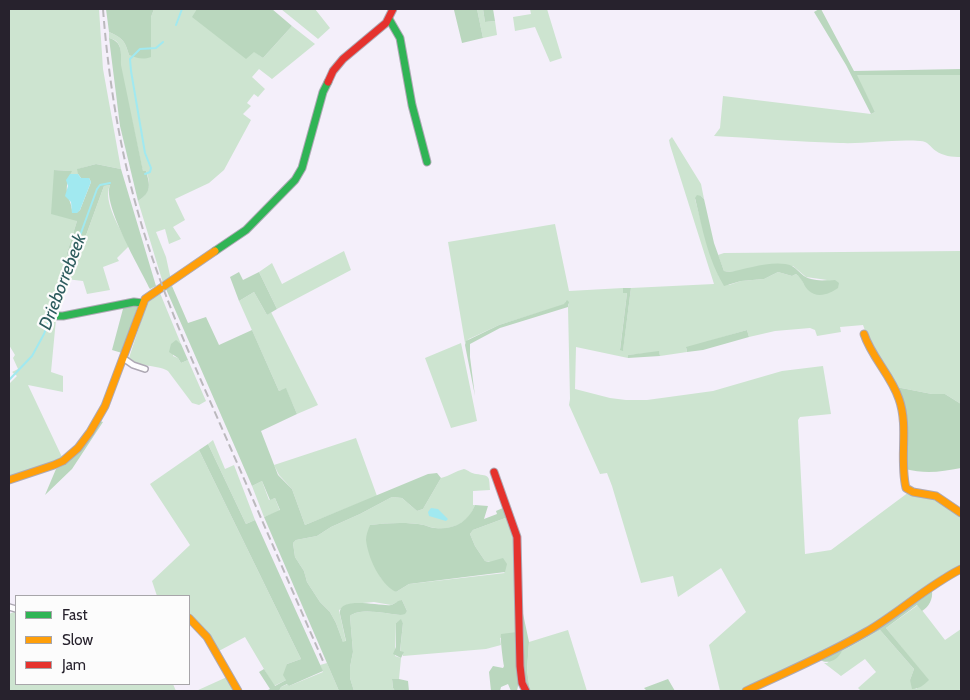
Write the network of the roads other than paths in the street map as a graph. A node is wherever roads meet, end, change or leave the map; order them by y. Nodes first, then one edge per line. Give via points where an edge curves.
1 (393, 9) edge
2 (389, 19) junction
3 (427, 162) dead end
4 (143, 303) junction
5 (52, 316) dead end
6 (864, 334) dead end
7 (123, 358) junction
8 (145, 369) dead end
9 (494, 472) dead end
10 (9, 480) edge
11 (961, 513) edge
12 (961, 570) edge
13 (190, 619) edge
14 (238, 691) edge
15 (526, 691) edge
16 (746, 691) edge

1 - 2 street
2 - 3 street via 400,38 412,105
2 - 4 street via 333,71 323,92 296,180 253,224 148,296
4 - 5 street
4 - 7 street
6 - 11 street via 873,358 899,400 906,488 937,496
7 - 8 street
7 - 10 street via 100,418 85,440 62,461
9 - 15 street via 517,537 520,666
12 - 16 street via 941,579 894,615 847,643
13 - 14 street via 207,637

